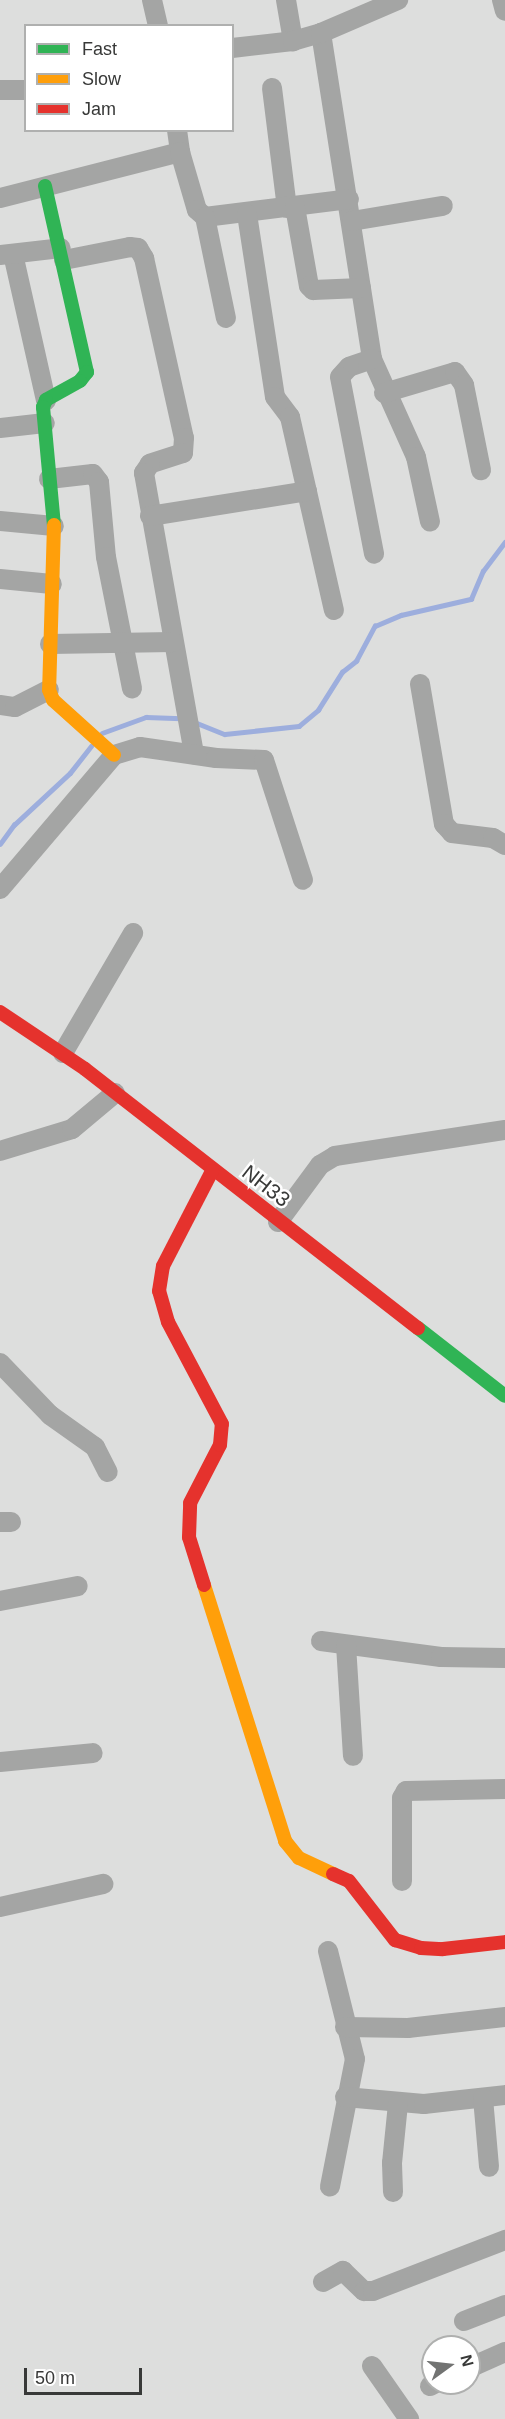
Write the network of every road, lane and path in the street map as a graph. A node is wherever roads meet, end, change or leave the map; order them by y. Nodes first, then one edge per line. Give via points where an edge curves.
1 (152, 0) edge
2 (286, 0) edge
3 (398, 0) edge
4 (502, 0) edge
5 (505, 11) edge
6 (158, 24) edge
7 (321, 33) junction
8 (292, 41) junction
9 (234, 48) edge
10 (272, 88) dead end
11 (0, 90) edge
12 (24, 90) edge
13 (177, 132) edge
14 (180, 152) junction
15 (45, 186) junction
16 (0, 198) edge
17 (349, 199) junction
18 (443, 206) dead end
19 (291, 207) junction
20 (247, 214) junction
21 (205, 217) junction
22 (352, 221) junction
23 (62, 254) junction
24 (6, 255) edge
25 (361, 288) junction
26 (226, 318) dead end
27 (372, 359) junction
28 (384, 393) junction
29 (46, 400) junction
30 (45, 423) junction
31 (0, 428) edge
32 (481, 470) dead end
33 (49, 479) junction
34 (307, 491) junction
35 (150, 516) junction
36 (0, 521) edge
37 (430, 522) dead end
38 (54, 526) junction
39 (374, 554) dead end
40 (0, 579) edge
41 (52, 584) junction
42 (334, 610) dead end
43 (173, 642) junction
44 (123, 643) junction
45 (50, 644) junction
46 (420, 684) dead end
47 (132, 688) dead end
48 (49, 690) junction
49 (2, 710) edge
50 (111, 750) junction
51 (194, 755) junction
52 (505, 845) edge
53 (303, 880) dead end
54 (0, 889) edge
55 (133, 933) dead end
56 (0, 1012) edge
57 (63, 1053) junction
58 (115, 1093) junction
59 (505, 1130) edge
60 (0, 1151) edge
61 (212, 1171) junction
62 (278, 1222) junction
63 (0, 1363) edge
64 (505, 1396) edge
65 (108, 1472) dead end
66 (78, 1586) dead end
67 (0, 1601) edge
68 (321, 1641) dead end
69 (346, 1645) junction
70 (505, 1658) edge
71 (93, 1753) dead end
72 (353, 1756) dead end
73 (0, 1762) edge
74 (505, 1789) edge
75 (402, 1881) dead end
76 (103, 1884) dead end
77 (1, 1900) edge
78 (505, 1942) edge
79 (328, 1951) dead end
80 (505, 2017) edge
81 (345, 2026) junction
82 (505, 2095) edge
83 (345, 2097) junction
84 (483, 2098) junction
85 (398, 2104) junction
86 (489, 2167) dead end
87 (330, 2187) dead end
88 (393, 2193) dead end
89 (505, 2240) edge
90 (323, 2282) dead end
91 (505, 2305) edge
92 (464, 2321) dead end
93 (505, 2352) edge
94 (481, 2363) edge
95 (372, 2366) dead end
96 (409, 2419) edge

1 - 6 street
2 - 8 street
3 - 7 street
4 - 5 street
7 - 8 street
7 - 17 street
8 - 9 street
10 - 19 street
11 - 12 street
13 - 14 street
14 - 15 street
14 - 21 street via 197,210
15 - 16 street
15 - 23 street
17 - 19 street
17 - 22 street
18 - 22 street
19 - 20 street
19 - 25 street via 309,286 313,290
20 - 21 street
20 - 34 street via 275,397 290,417
21 - 26 street
22 - 25 street
23 - 24 street
23 - 29 street via 87,372 80,381
23 - 35 street via 122,247 138,248 144,258 185,444 179,456 146,467
24 - 29 street
25 - 27 street
27 - 28 street
27 - 39 street via 349,367 340,377
28 - 32 street via 455,372 464,385
28 - 37 street via 416,458
29 - 30 street
30 - 31 street
30 - 33 street
33 - 38 street
33 - 44 street via 85,474 97,478 106,557
34 - 35 street
34 - 42 street
35 - 43 street
36 - 38 street
38 - 41 street
40 - 41 street
41 - 45 street
43 - 44 street
43 - 51 street
44 - 45 street
44 - 47 street
45 - 48 street
46 - 52 street via 444,824 452,833 493,837
48 - 49 street
48 - 50 street via 53,700
50 - 51 street via 140,747
50 - 54 street
51 - 53 street via 264,760
55 - 57 street
56 - 57 street, NH33
57 - 58 street, NH33
58 - 60 street via 72,1129
58 - 61 street, NH33
59 - 62 street via 335,1156 321,1165
61 - 62 street, NH33
61 - 78 street via 163,1266 159,1291 168,1322 222,1424 223,1438 190,1503 189,1537 285,1841 299,1858 349,1881 395,1940 421,1948 443,1949
62 - 64 street, NH33
63 - 65 street via 50,1415 95,1447
66 - 67 street
68 - 69 street
69 - 70 street via 441,1657
69 - 72 street
71 - 73 street
74 - 75 street via 405,1791
76 - 77 street
79 - 81 street
80 - 81 street via 408,2028
81 - 83 street via 355,2059
82 - 84 street
83 - 85 street
83 - 87 street
84 - 85 street
84 - 86 street
85 - 88 street
89 - 90 street via 373,2291 364,2291 343,2271
91 - 92 street
93 - 94 street
95 - 96 street

